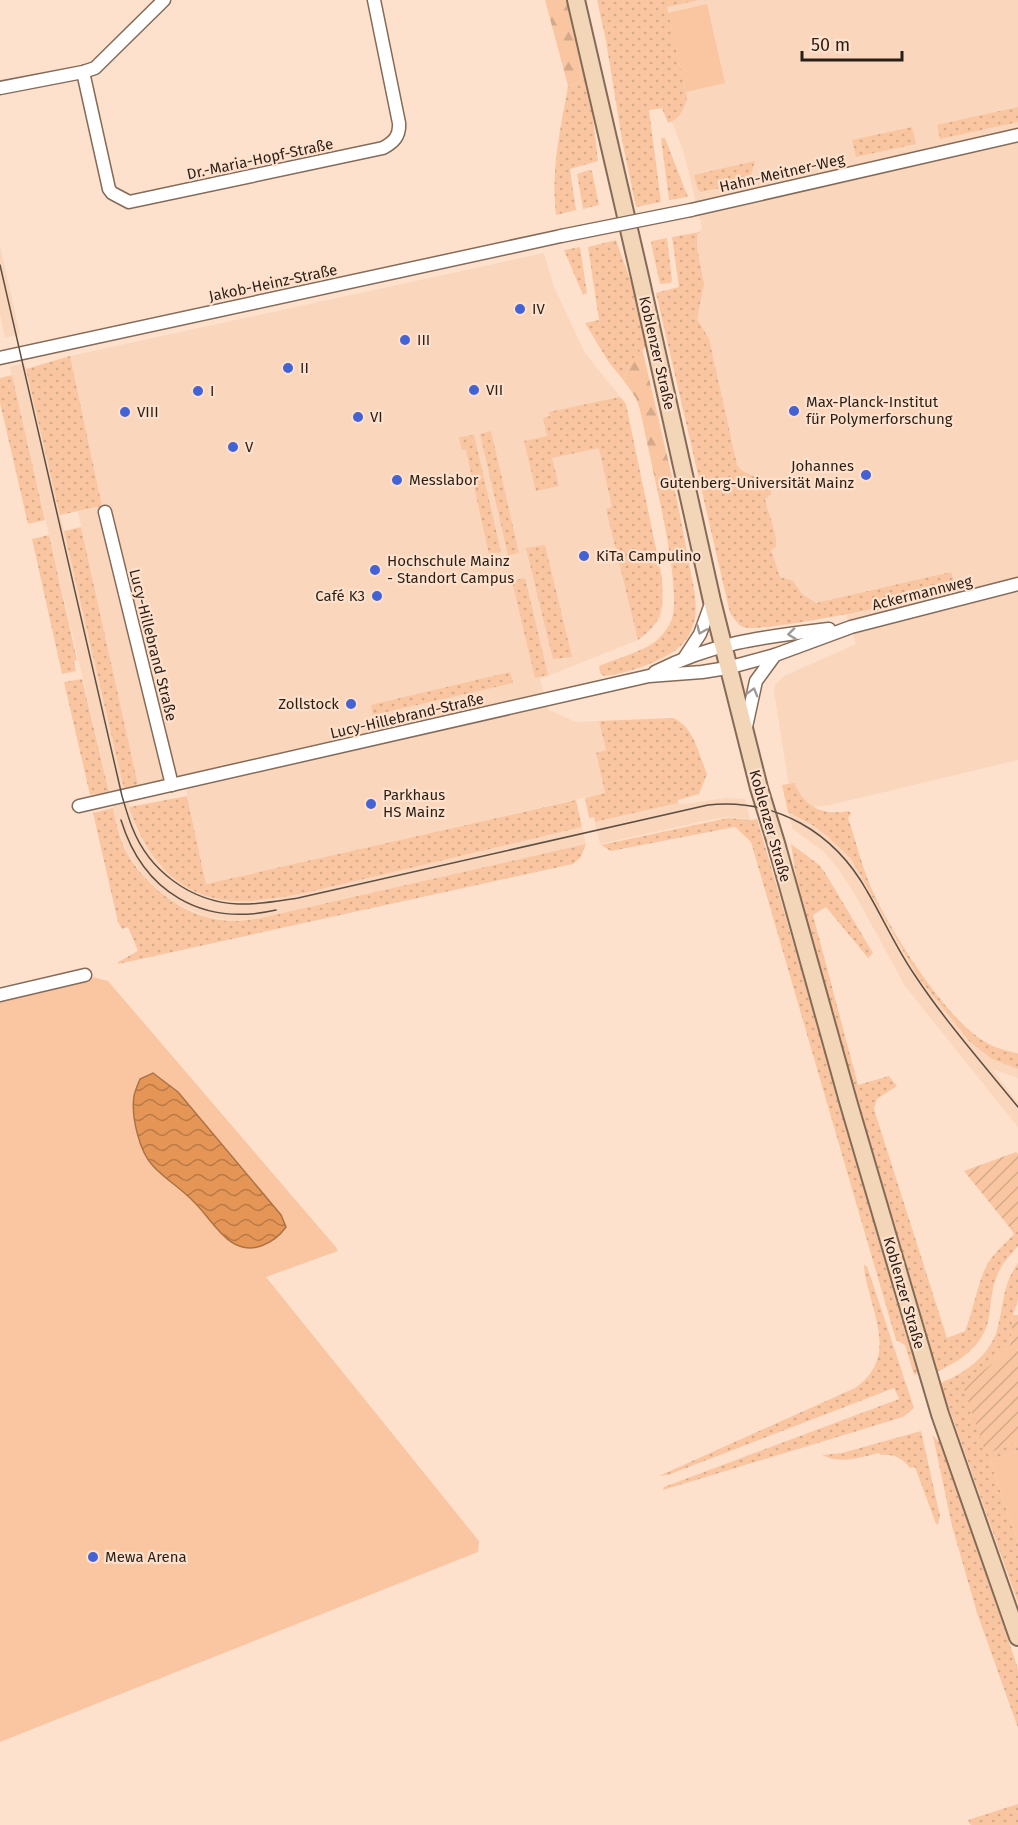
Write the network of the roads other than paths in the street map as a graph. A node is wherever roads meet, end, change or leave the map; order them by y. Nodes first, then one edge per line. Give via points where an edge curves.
1 (164, 0) edge
2 (374, 0) edge
3 (576, 0) edge
4 (83, 72) junction
5 (0, 88) edge
6 (1018, 135) edge
7 (557, 237) joint
8 (0, 358) edge
9 (105, 512) dead end
10 (1018, 584) edge
11 (1001, 588) junction
12 (1018, 591) edge
13 (712, 601) junction
14 (850, 627) junction
15 (722, 645) junction
16 (775, 655) junction
17 (685, 657) junction
18 (727, 668) junction
19 (649, 676) junction
20 (744, 734) junction
21 (172, 785) junction
22 (79, 806) dead end
23 (86, 975) dead end
24 (0, 995) edge
25 (1018, 1637) edge

1 - 4 street via 95,68
2 - 4 street, Dr.-Maria-Hopf-Straße via 399,123 395,141 383,148 129,202 109,189
3 - 13 main road, Koblenzer Straße
4 - 5 street
6 - 7 street, Hahn-Meitner-Weg, bridge
7 - 8 street, Jakob-Heinz-Straße
9 - 21 street, Lucy-Hillebrand Straße
10 - 11 street, Ackermannweg
11 - 12 street, Ackermannweg
11 - 14 street, Ackermannweg
13 - 15 main road, Koblenzer Straße
13 -> 17 street via 700,634
14 -> 15 street, Ackermannweg
14 - 16 street, Ackermannweg
15 - 17 street, Lucy-Hillebrand-Straße
15 - 18 main road, Koblenzer Straße
16 - 18 street, Ackermannweg
20 -> 16 street via 756,681
17 - 19 street, Lucy-Hillebrand-Straße
18 - 19 street, Lucy-Hillebrand-Straße
18 - 20 main road, Koblenzer Straße
19 - 21 street, Lucy-Hillebrand-Straße
20 - 25 main road, Koblenzer Straße via 940,1414
21 - 22 street, Lucy-Hillebrand-Straße
23 - 24 street

